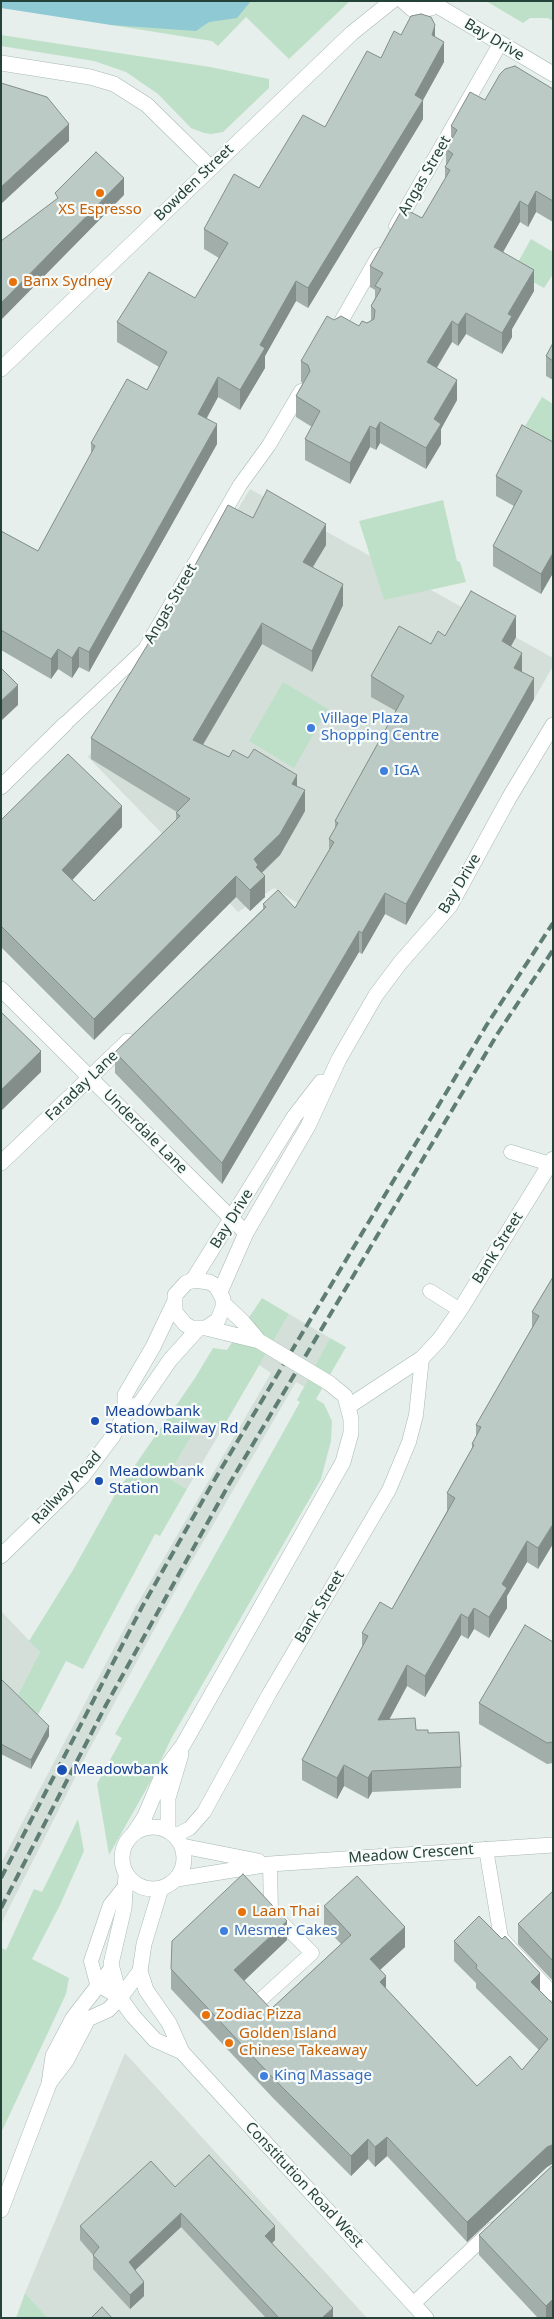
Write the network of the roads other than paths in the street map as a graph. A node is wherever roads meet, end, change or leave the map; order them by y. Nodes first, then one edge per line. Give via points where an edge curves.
1 (392, 1) edge
2 (403, 1) edge
3 (437, 3) edge
4 (500, 44) junction
5 (1, 63) edge
6 (553, 74) edge
7 (210, 167) junction
8 (334, 332) edge
9 (1, 369) edge
10 (301, 391) edge
11 (65, 724) joint
12 (553, 725) edge
13 (1, 787) edge
14 (1, 989) edge
15 (139, 1031) edge
16 (339, 1059) junction
17 (90, 1078) junction
18 (511, 1152) dead end
19 (551, 1161) edge
20 (1, 1164) edge
21 (232, 1219) junction
22 (246, 1232) junction
23 (193, 1280) junction
24 (430, 1291) dead end
25 (222, 1298) junction
26 (174, 1304) junction
27 (460, 1310) junction
28 (202, 1328) junction
29 (240, 1328) junction
30 (422, 1358) junction
31 (349, 1406) junction
32 (125, 1414) junction
33 (1, 1556) edge
34 (183, 1745) junction
35 (134, 1833) junction
36 (175, 1838) junction
37 (553, 1844) edge
38 (486, 1849) junction
39 (270, 1864) junction
40 (177, 1879) junction
41 (126, 1880) junction
42 (161, 1888) junction
43 (111, 1969) junction
44 (140, 1971) junction
45 (97, 1984) junction
46 (553, 1994) edge
47 (120, 1998) junction
48 (257, 2003) edge
49 (182, 2052) junction
50 (49, 2084) junction
51 (1, 2210) edge
52 (504, 2219) edge
53 (413, 2304) junction
54 (426, 2318) edge

1 - 7 street, Bowden Street via 352,33
2 - 3 street via 418,10
3 - 4 street, Bay Drive
4 - 6 street, Bay Drive
4 - 8 lane, Angas Street via 388,239 346,322
5 - 7 street via 90,76 114,84 147,105
7 - 9 street, Bowden Street
10 - 11 lane, Angas Street via 240,486 144,649
11 - 13 street, Angas Street
12 - 16 street, Bay Drive via 450,906 376,995
14 - 17 street, Underdale Lane
15 - 17 street, Faraday Lane
16 - 21 street, Bay Drive via 294,1117
16 - 22 street, Bay Drive via 308,1126
17 - 20 street, Faraday Lane
17 - 21 street, Underdale Lane
18 - 19 lane
19 - 27 street, Bank Street
21 - 22 street, Underdale Lane
21 - 23 street, Bay Drive
22 - 25 street, Bay Drive
23 - 25 street via 209,1282
23 - 26 street via 179,1288
24 - 27 lane
25 - 28 street via 218,1320
25 - 29 street
26 - 28 street via 179,1319 191,1328
26 - 32 street, Railway Road via 125,1395
27 - 30 street, Bank Street
28 - 29 street
28 - 32 street, Railway Road via 170,1360 141,1402
29 - 31 street, bridge via 329,1383 345,1396
30 - 31 street, Bank Street
30 - 36 lane, Bank Street via 416,1415 409,1442 389,1490 204,1812 190,1828
31 - 34 street via 351,1434 337,1476
32 - 33 street, Railway Road via 82,1477
34 - 35 street via 165,1768 145,1816
34 - 36 street via 168,1798
35 - 36 street via 151,1827
35 - 41 street via 123,1848 121,1858
36 - 39 street, Meadow Crescent
36 - 40 street via 184,1861
37 - 38 street, Meadow Crescent
38 - 39 street, Meadow Crescent
38 - 46 lane via 501,1938
39 - 40 street, Meadow Crescent
39 - 48 lane via 271,1912 312,1953
40 - 42 street
41 - 42 street via 150,1890
41 - 43 street via 124,1908
41 - 45 lane via 110,1905 92,1952
42 - 44 street via 144,1944
43 - 45 street
43 - 47 street
44 - 47 street
44 - 49 street, Constitution Road West via 146,1990 170,2023
45 - 47 lane
45 - 50 street via 73,2018 53,2056
47 - 49 street, Constitution Road West via 155,2040
47 - 50 street via 108,2010 88,2019 66,2061
49 - 53 street, Constitution Road West
50 - 51 street
52 - 53 lane
53 - 54 street, Constitution Road West

